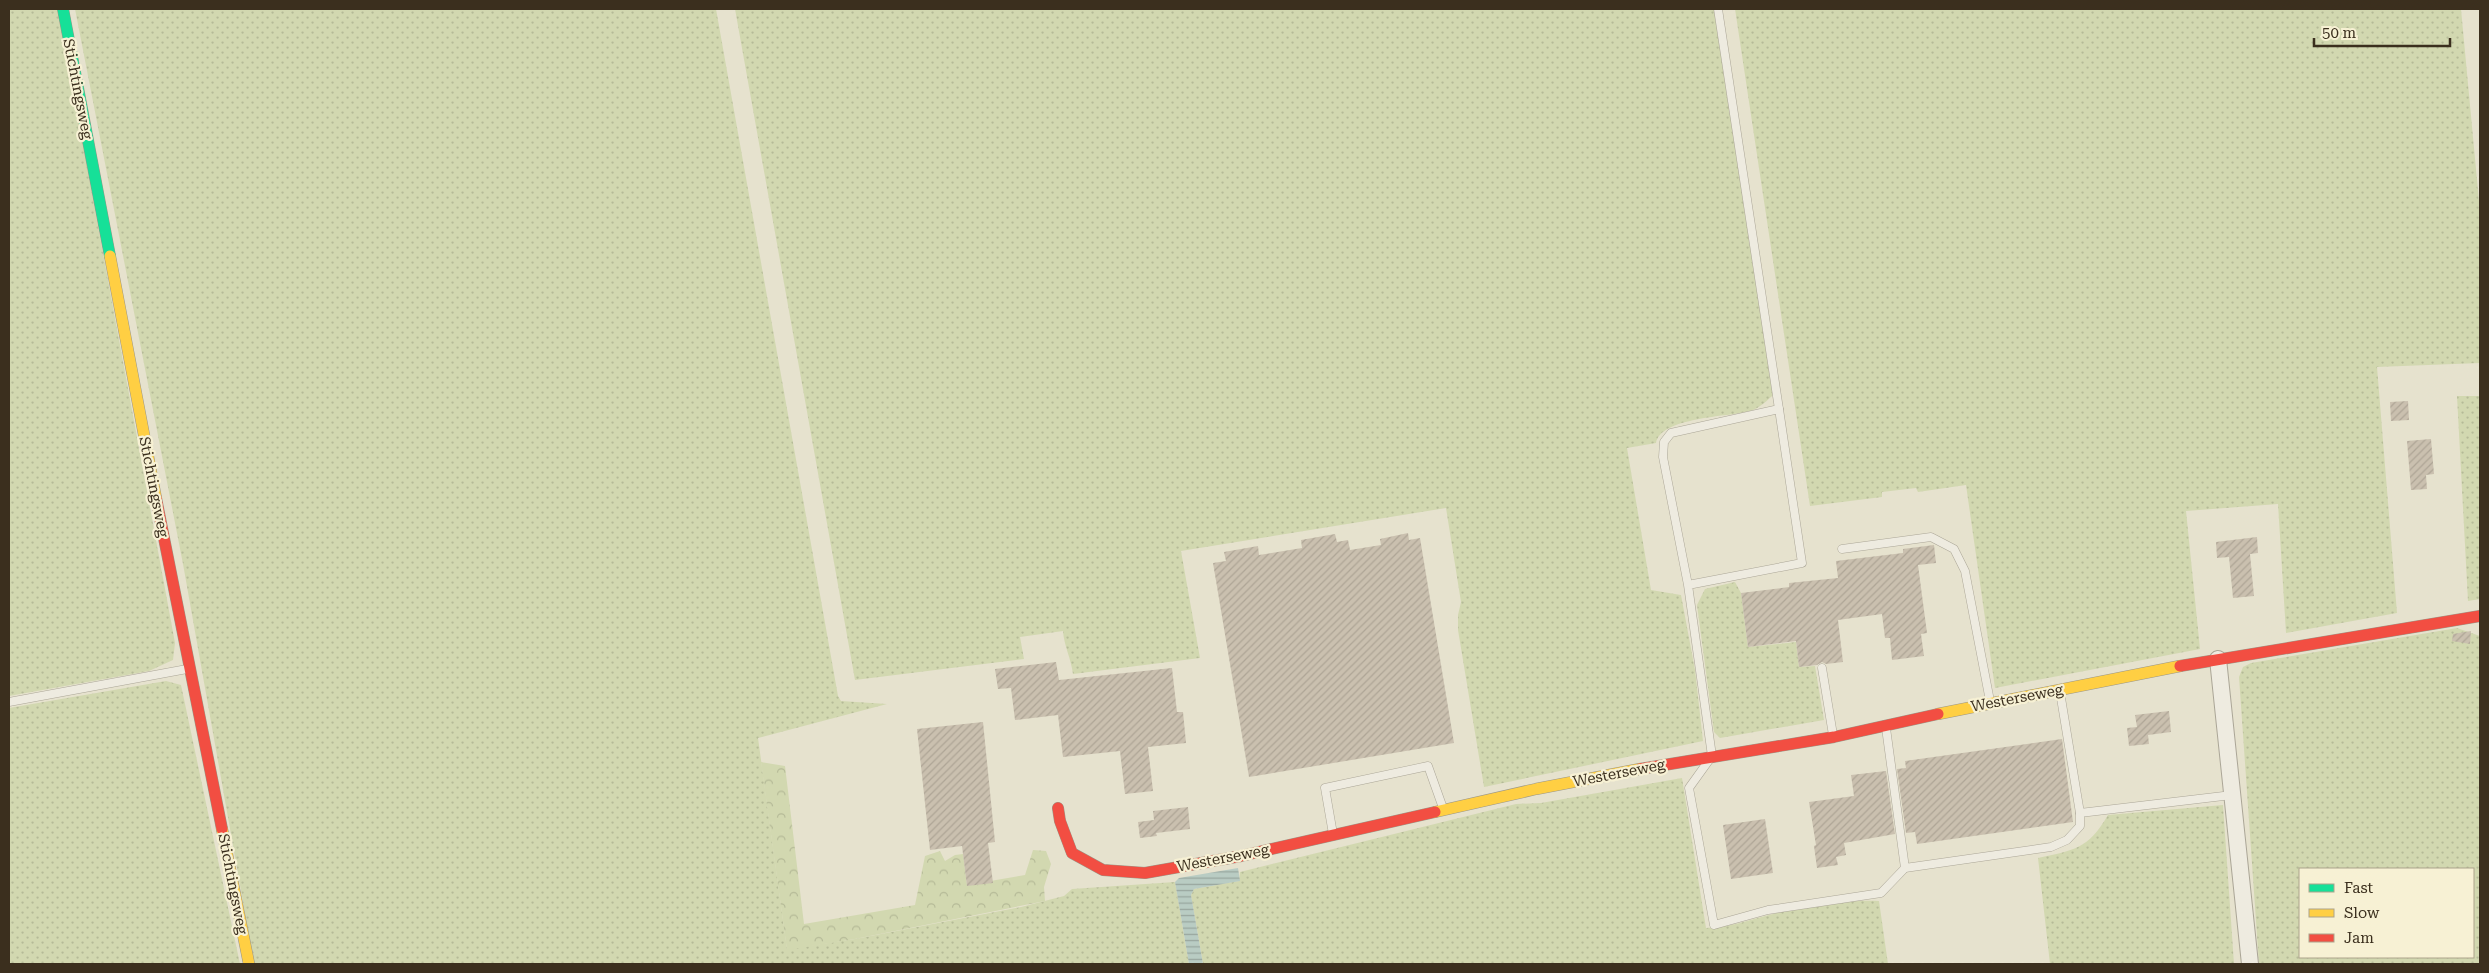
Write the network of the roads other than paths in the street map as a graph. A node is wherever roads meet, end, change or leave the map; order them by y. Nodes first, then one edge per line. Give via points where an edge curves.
1 (63, 9) edge
2 (1718, 9) edge
3 (1779, 409) junction
4 (1842, 549) dead end
5 (1688, 585) junction
6 (2480, 616) edge
7 (2218, 659) junction
8 (1822, 668) dead end
9 (189, 669) junction
10 (2060, 690) junction
11 (9, 702) edge
12 (1990, 703) junction
13 (1886, 726) junction
14 (1834, 737) junction
15 (1712, 756) junction
16 (2232, 795) junction
17 (1058, 808) dead end
18 (1444, 810) junction
19 (2080, 814) junction
20 (1333, 835) junction
21 (1905, 868) junction
22 (249, 964) edge
23 (2250, 964) edge

1 - 9 street, Stichtingsweg
2 - 3 lane
3 - 5 lane via 1671,434 1664,442 1663,457
3 - 5 lane via 1802,563
4 - 12 lane via 1931,537 1954,549 1965,571
5 - 15 lane
6 - 7 street, Westerseweg
7 - 10 street, Westerseweg
7 - 16 street
8 - 14 lane
9 - 11 lane
9 - 22 street, Stichtingsweg
10 - 12 street, Westerseweg
10 - 19 lane
12 - 13 street, Westerseweg
13 - 14 street, Westerseweg
13 - 21 lane
14 - 15 street, Westerseweg
15 - 18 street, Westerseweg
15 - 21 lane via 1689,788 1714,925 1768,910 1881,893
16 - 19 lane
16 - 23 street
17 - 20 street, Westerseweg via 1072,853 1103,870 1145,873
18 - 20 street, Westerseweg
18 - 20 lane via 1428,766 1325,788
19 - 21 lane via 2080,826 2067,840 2051,847

